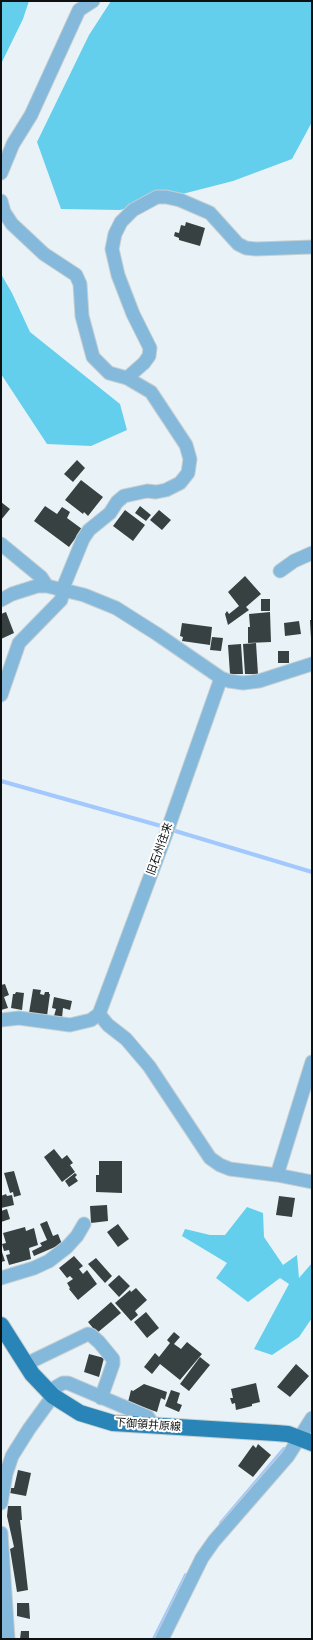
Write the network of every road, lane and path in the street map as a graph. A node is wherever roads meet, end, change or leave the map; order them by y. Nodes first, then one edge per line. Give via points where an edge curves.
1 (92, 1) edge
2 (1, 173) edge
3 (1, 201) edge
4 (312, 247) edge
5 (126, 378) junction
6 (1, 544) edge
7 (312, 553) edge
8 (280, 571) dead end
9 (47, 586) junction
10 (63, 590) junction
11 (1, 600) edge
12 (312, 664) edge
13 (220, 678) junction
14 (1, 695) edge
15 (99, 1014) junction
16 (1, 1020) edge
17 (312, 1062) edge
18 (277, 1175) junction
19 (312, 1182) edge
20 (84, 1224) dead end
21 (1, 1278) edge
22 (1, 1325) edge
23 (26, 1364) junction
24 (52, 1394) junction
25 (101, 1398) junction
26 (312, 1418) edge
27 (154, 1426) junction
28 (306, 1441) edge
29 (1, 1503) edge
30 (1, 1533) edge
31 (8, 1639) edge
32 (162, 1639) edge

1 - 2 street via 79,10 31,115 13,144
3 - 5 street via 4,212 12,224 44,254 76,275 80,284 82,316 93,357 109,373
4 - 5 street via 246,248 238,244 210,213 166,197 157,197 133,210 121,222 112,249 118,276 150,348 149,356 144,363
5 - 10 street via 151,392 156,399 186,445 190,459 188,473 180,483 166,490 124,496 116,502 110,513 89,530 83,539
6 - 9 street via 42,577
7 - 8 street
9 - 10 street
9 - 11 street via 37,586
10 - 13 street via 84,595 116,608
10 - 14 street via 60,600 19,643
12 - 13 street via 259,681 243,683
13 - 15 street, 旧石州往来
15 - 16 street via 91,1020 70,1025 19,1018
15 - 18 street via 139,1052 210,1158 230,1169
17 - 18 street
18 - 19 street
20 - 21 street via 67,1247 49,1261
22 - 23 main road, 下御領井原線
23 - 24 main road, 下御領井原線 via 32,1374
23 - 25 street via 88,1334 91,1335 113,1359
24 - 25 street via 56,1387 63,1383
24 - 27 main road, 下御領井原線 via 80,1413 95,1418 114,1423
24 - 29 street via 12,1456
25 - 27 street via 148,1417
26 - 28 street
27 - 28 main road, 下御領井原線 via 269,1432 288,1434
28 - 32 street via 288,1456 214,1541 202,1558
30 - 31 street

